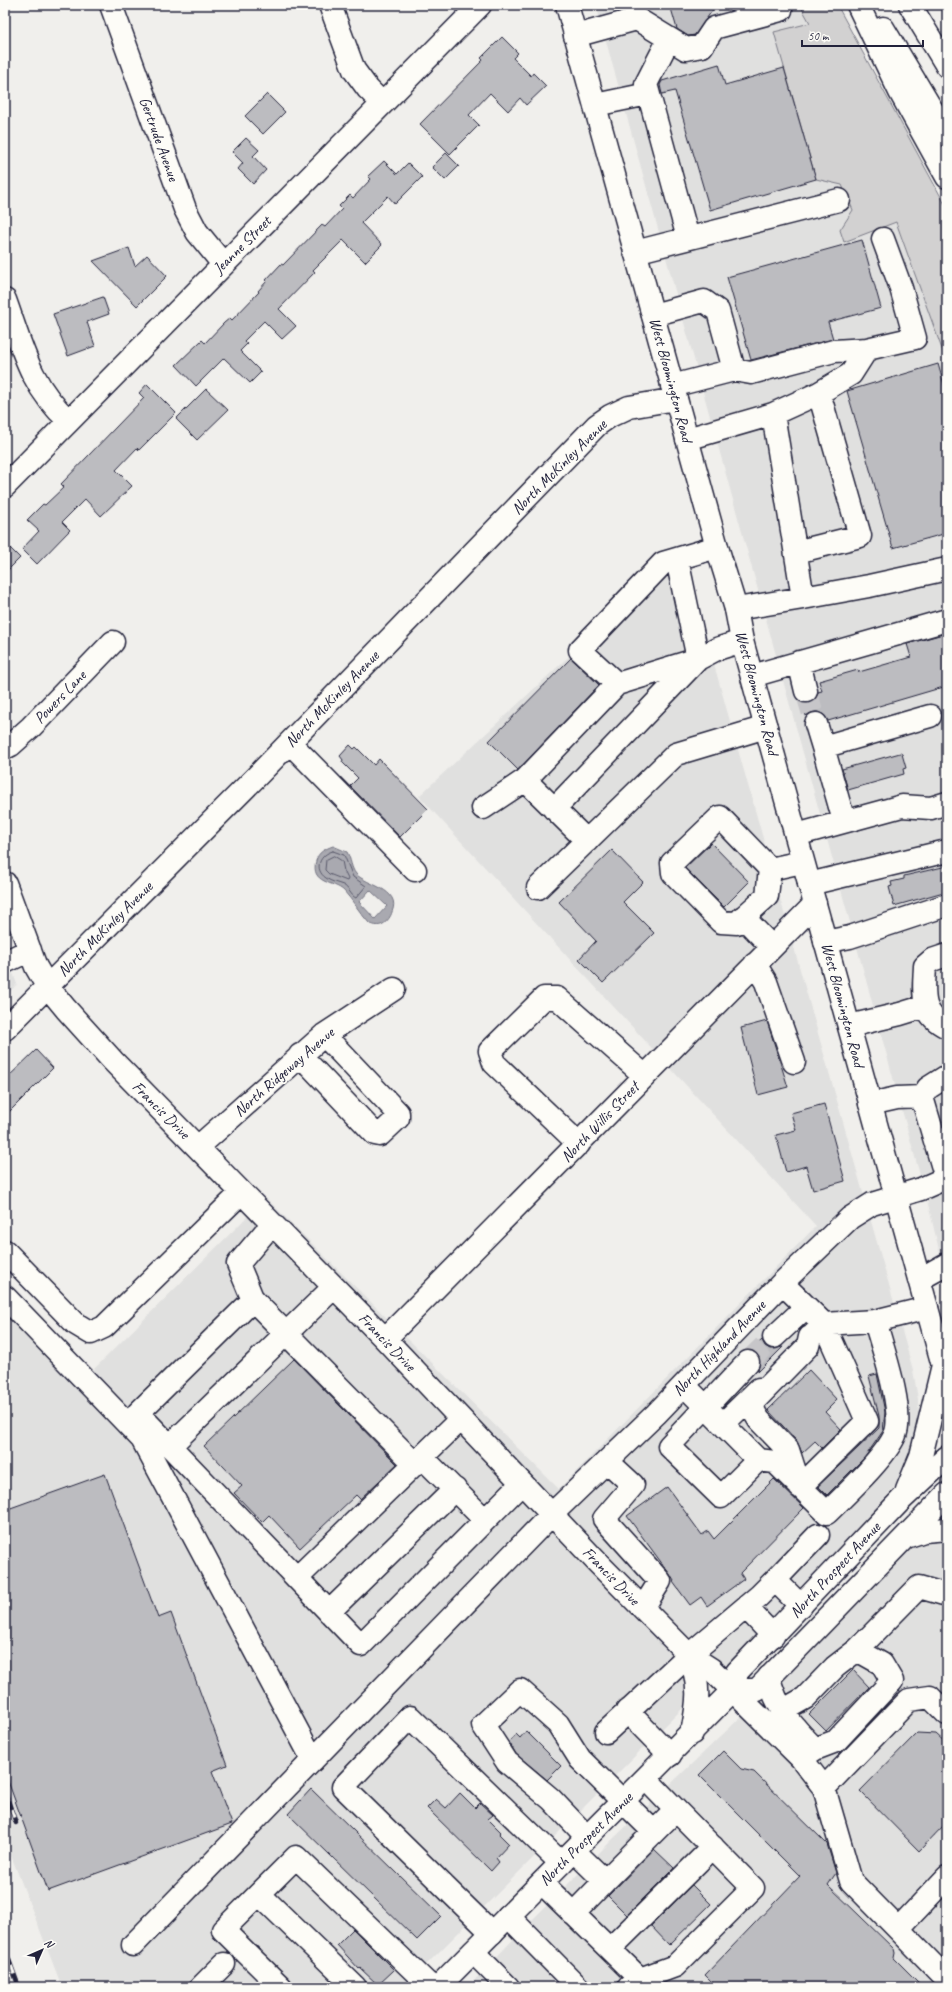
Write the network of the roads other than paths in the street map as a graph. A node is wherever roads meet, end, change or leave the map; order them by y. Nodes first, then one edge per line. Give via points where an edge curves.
1 (111, 5) edge
2 (330, 5) edge
3 (480, 5) edge
4 (567, 5) edge
5 (858, 5) edge
6 (869, 5) edge
7 (910, 5) edge
8 (927, 5) edge
9 (781, 10) dead end
10 (575, 36) junction
11 (947, 37) edge
12 (669, 39) junction
13 (947, 66) edge
14 (648, 94) junction
15 (382, 103) junction
16 (595, 105) junction
17 (947, 135) edge
18 (947, 177) edge
19 (839, 200) dead end
20 (688, 238) junction
21 (883, 239) dead end
22 (635, 252) junction
23 (223, 264) junction
24 (5, 300) edge
25 (653, 315) junction
26 (867, 349) junction
27 (734, 370) junction
28 (674, 392) junction
29 (819, 393) junction
30 (773, 414) junction
31 (69, 421) junction
32 (687, 439) junction
33 (5, 486) edge
34 (717, 547) junction
35 (796, 552) junction
36 (677, 559) junction
37 (947, 569) edge
38 (803, 598) junction
39 (736, 609) junction
40 (947, 620) edge
41 (742, 641) junction
42 (113, 642) dead end
43 (698, 659) junction
44 (799, 662) junction
45 (752, 676) junction
46 (617, 684) junction
47 (806, 691) tunnel mouth
48 (930, 716) dead end
49 (816, 724) tunnel mouth
50 (766, 727) junction
51 (290, 743) junction
52 (823, 747) junction
53 (5, 748) edge
54 (525, 780) junction
55 (947, 803) edge
56 (483, 808) dead end
57 (554, 809) junction
58 (844, 822) junction
59 (796, 835) junction
60 (586, 841) junction
61 (947, 851) edge
62 (802, 862) junction
63 (770, 869) junction
64 (415, 870) dead end
65 (538, 888) dead end
66 (6, 891) edge
67 (812, 894) junction
68 (947, 905) edge
69 (743, 917) junction
70 (825, 942) junction
71 (772, 947) junction
72 (30, 950) junction
73 (947, 955) edge
74 (5, 962) edge
75 (755, 964) junction
76 (47, 986) junction
77 (394, 989) dead end
78 (926, 1006) junction
79 (849, 1026) junction
80 (947, 1027) edge
81 (5, 1029) edge
82 (324, 1035) junction
83 (300, 1055) junction
84 (794, 1062) dead end
85 (645, 1076) junction
86 (947, 1076) edge
87 (922, 1097) junction
88 (870, 1104) junction
89 (940, 1136) edge
90 (579, 1144) junction
91 (198, 1147) junction
92 (946, 1179) edge
93 (241, 1193) junction
94 (896, 1197) junction
95 (272, 1224) junction
96 (5, 1251) edge
97 (947, 1264) edge
98 (920, 1279) junction
99 (782, 1283) junction
100 (334, 1287) junction
101 (5, 1298) edge
102 (253, 1300) junction
103 (806, 1307) junction
104 (927, 1308) junction
105 (875, 1321) junction
106 (817, 1331) junction
107 (286, 1334) junction
108 (774, 1337) tunnel mouth
109 (386, 1339) junction
110 (943, 1358) edge
111 (748, 1362) tunnel mouth
112 (684, 1385) junction
113 (706, 1407) junction
114 (461, 1419) junction
115 (723, 1424) junction
116 (170, 1446) junction
117 (947, 1457) edge
118 (418, 1460) junction
119 (758, 1460) junction
120 (607, 1461) junction
121 (522, 1483) junction
122 (800, 1487) junction
123 (455, 1489) junction
124 (947, 1494) edge
125 (902, 1499) junction
126 (552, 1514) junction
127 (485, 1520) junction
128 (947, 1529) edge
129 (818, 1535) dead end
130 (904, 1537) junction
131 (297, 1578) junction
132 (775, 1580) junction
133 (947, 1595) edge
134 (801, 1606) junction
135 (746, 1607) junction
136 (643, 1608) junction
137 (329, 1612) junction
138 (773, 1636) junction
139 (857, 1650) junction
140 (689, 1655) junction
141 (769, 1677) junction
142 (733, 1690) junction
143 (627, 1711) junction
144 (782, 1711) junction
145 (947, 1714) edge
146 (606, 1732) dead end
147 (692, 1733) junction
148 (670, 1754) junction
149 (808, 1754) junction
150 (313, 1760) junction
151 (646, 1779) junction
152 (824, 1788) junction
153 (623, 1801) junction
154 (676, 1810) junction
155 (654, 1832) junction
156 (713, 1846) junction
157 (574, 1850) junction
158 (947, 1878) edge
159 (605, 1881) junction
160 (542, 1883) junction
161 (259, 1894) junction
162 (573, 1914) junction
163 (508, 1916) junction
164 (898, 1929) junction
165 (492, 1933) junction
166 (133, 1945) dead end
167 (610, 1949) junction
168 (473, 1952) junction
169 (224, 1964) dead end
170 (947, 1979) edge
171 (635, 1983) edge
172 (201, 1987) edge
173 (280, 1987) edge
174 (355, 1987) edge
175 (431, 1987) edge
176 (438, 1987) edge
177 (508, 1987) edge
178 (578, 1987) edge

1 - 23 main road, Gertrude Avenue via 185,209 197,232
2 - 15 main road via 354,70
3 - 15 main road, Jeanne Street
4 - 10 main road, West Bloomington Road
5 - 18 main road via 900,92
6 - 17 main road
7 - 13 main road
8 - 11 main road
9 - 12 main road via 714,28 702,46 686,49
10 - 12 main road via 637,19
10 - 16 main road, West Bloomington Road
12 - 14 main road via 646,84
14 - 16 main road
14 - 20 main road
15 - 23 main road, Jeanne Street
16 - 22 main road, West Bloomington Road
19 - 20 main road
20 - 22 main road
21 - 26 main road via 901,288 915,338
22 - 25 main road, West Bloomington Road
23 - 31 main road, Jeanne Street
24 - 31 main road via 35,378 56,409
25 - 27 main road via 704,301 718,311
25 - 28 main road, West Bloomington Road
26 - 27 main road via 834,351 751,373
26 - 29 main road via 851,374
27 - 28 main road, North McKinley Avenue
28 - 32 main road, West Bloomington Road
28 - 51 main road, North McKinley Avenue via 629,407 597,425
29 - 30 main road
29 - 35 main road via 860,536
30 - 32 main road
30 - 35 main road
31 - 33 main road, Jeanne Street
32 - 34 main road, West Bloomington Road
34 - 36 main road
34 - 39 main road, West Bloomington Road
35 - 38 main road
36 - 43 main road
36 - 46 main road via 663,563 580,650
37 - 38 main road
38 - 39 main road
39 - 41 main road, West Bloomington Road
40 - 44 main road
41 - 43 main road via 717,649
41 - 45 main road, West Bloomington Road
42 - 53 main road, Powers Lane via 31,727
43 - 46 main road
43 - 57 main road
44 - 45 main road
44 - 47 main road
45 - 50 main road, West Bloomington Road
46 - 54 main road
48 - 52 main road
49 - 52 main road
50 - 59 main road, West Bloomington Road
50 - 60 main road via 676,754
51 - 64 main road
51 - 76 main road, North McKinley Avenue
52 - 58 main road
54 - 56 main road
54 - 57 main road
55 - 58 main road via 931,808 902,806
57 - 60 main road
58 - 59 main road
59 - 62 main road, West Bloomington Road
60 - 65 main road
61 - 67 main road
62 - 63 main road
62 - 67 main road, West Bloomington Road
63 - 69 main road via 767,896
63 - 69 main road via 720,817 672,863 673,873 721,922 737,923
66 - 72 main road, Francis Drive
67 - 70 main road, West Bloomington Road
67 - 71 main road, North Willis Street
68 - 70 main road via 850,937
69 - 71 main road
70 - 79 main road, West Bloomington Road
71 - 75 main road, North Willis Street
72 - 74 main road
72 - 76 main road, Francis Drive
73 - 78 main road via 932,960 925,966
75 - 84 main road via 766,982
75 - 85 main road, North Willis Street
76 - 81 main road, North McKinley Avenue
76 - 91 main road, Francis Drive via 113,1061
77 - 82 main road, North Ridgeway Avenue
78 - 79 main road
78 - 80 main road via 931,1018
79 - 88 main road, West Bloomington Road
82 - 83 main road, North Ridgeway Avenue
82 - 83 main road via 398,1113 398,1118 380,1135 375,1134
83 - 91 main road, North Ridgeway Avenue
85 - 90 main road, North Willis Street
85 - 90 main road via 557,998 544,998 490,1051 494,1063
86 - 87 main road via 928,1088
87 - 88 main road via 897,1098
87 - 89 main road
88 - 94 main road, West Bloomington Road
89 - 92 main road
90 - 109 main road, North Willis Street
91 - 93 main road, Francis Drive
92 - 94 main road, North Highland Avenue
93 - 95 main road, Francis Drive
93 - 96 main road via 104,1327 92,1333 76,1324
94 - 98 main road, West Bloomington Road
94 - 99 main road, North Highland Avenue via 872,1204 850,1218
95 - 100 main road, Francis Drive
95 - 102 main road via 238,1264
97 - 98 main road
98 - 104 main road, West Bloomington Road
99 - 103 main road
99 - 112 main road, North Highland Avenue
100 - 107 main road
100 - 109 main road, Francis Drive
101 - 150 main road via 142,1439
102 - 107 main road
102 - 116 main road via 138,1413
103 - 106 main road
103 - 108 main road
104 - 105 main road
104 - 110 main road, West Bloomington Road
105 - 106 main road
105 - 122 main road via 898,1413 896,1434 886,1450 827,1513
106 - 115 main road
106 - 122 main road via 808,1346 756,1400 753,1410 759,1420 788,1450
106 - 122 main road via 867,1421
107 - 116 main road
107 - 118 main road
109 - 114 main road, Francis Drive
110 - 125 main road via 917,1470
111 - 113 main road
112 - 113 main road
112 - 120 main road, North Highland Avenue
113 - 115 main road
113 - 119 main road via 669,1446 721,1497
114 - 118 main road
114 - 121 main road, Francis Drive
115 - 119 main road
116 - 131 main road
117 - 125 main road, North Prospect Avenue
118 - 123 main road
118 - 131 main road
119 - 122 main road via 775,1462
120 - 126 main road, North Highland Avenue
120 - 136 main road via 633,1485 604,1519 660,1581
121 - 126 main road, Francis Drive
121 - 127 main road
123 - 127 main road
123 - 137 main road
124 - 130 main road, North Prospect Avenue
125 - 134 main road, North Prospect Avenue
126 - 136 main road, Francis Drive
126 - 150 main road, North Highland Avenue
127 - 137 main road via 361,1645
128 - 130 main road via 924,1531
129 - 132 main road
130 - 141 main road, North Prospect Avenue
131 - 137 main road
132 - 134 main road
132 - 135 main road
133 - 139 main road via 919,1587
134 - 138 main road, North Prospect Avenue
135 - 138 main road
135 - 140 main road
136 - 140 main road, Francis Drive
138 - 142 main road, North Prospect Avenue via 737,1672
139 - 144 main road via 835,1667 805,1698
139 - 149 main road via 882,1664 892,1681 836,1741
140 - 142 main road, Francis Drive via 711,1669
140 - 143 main road
140 - 147 main road via 698,1681 698,1702
141 - 142 main road, North Prospect Avenue via 757,1690
141 - 144 main road via 772,1692
142 - 147 main road, North Prospect Avenue
142 - 149 main road, Francis Drive
143 - 146 main road
143 - 148 main road
144 - 149 main road
145 - 152 main road via 930,1697 909,1700
147 - 148 main road, North Prospect Avenue
148 - 151 main road, North Prospect Avenue
149 - 152 main road
150 - 166 main road, North Highland Avenue
151 - 153 main road, North Prospect Avenue
151 - 154 main road
152 - 164 main road via 851,1882
153 - 155 main road
153 - 157 main road, North Prospect Avenue
153 - 157 main road via 580,1759 558,1724 520,1690 483,1725 507,1762 551,1799
154 - 155 main road
154 - 156 main road
155 - 159 main road
156 - 167 main road
156 - 171 main road via 753,1888 675,1966
157 - 159 main road
157 - 160 main road, North Prospect Avenue
157 - 165 main road via 410,1717 342,1787
158 - 164 main road
159 - 162 main road
160 - 162 main road
160 - 163 main road, North Prospect Avenue
161 - 173 main road via 223,1930
161 - 174 main road
161 - 175 main road via 296,1857
162 - 167 main road
163 - 165 main road, North Prospect Avenue
163 - 178 main road
164 - 170 main road
165 - 168 main road, North Prospect Avenue
167 - 171 main road
168 - 176 main road, North Prospect Avenue
168 - 177 main road
169 - 172 main road

